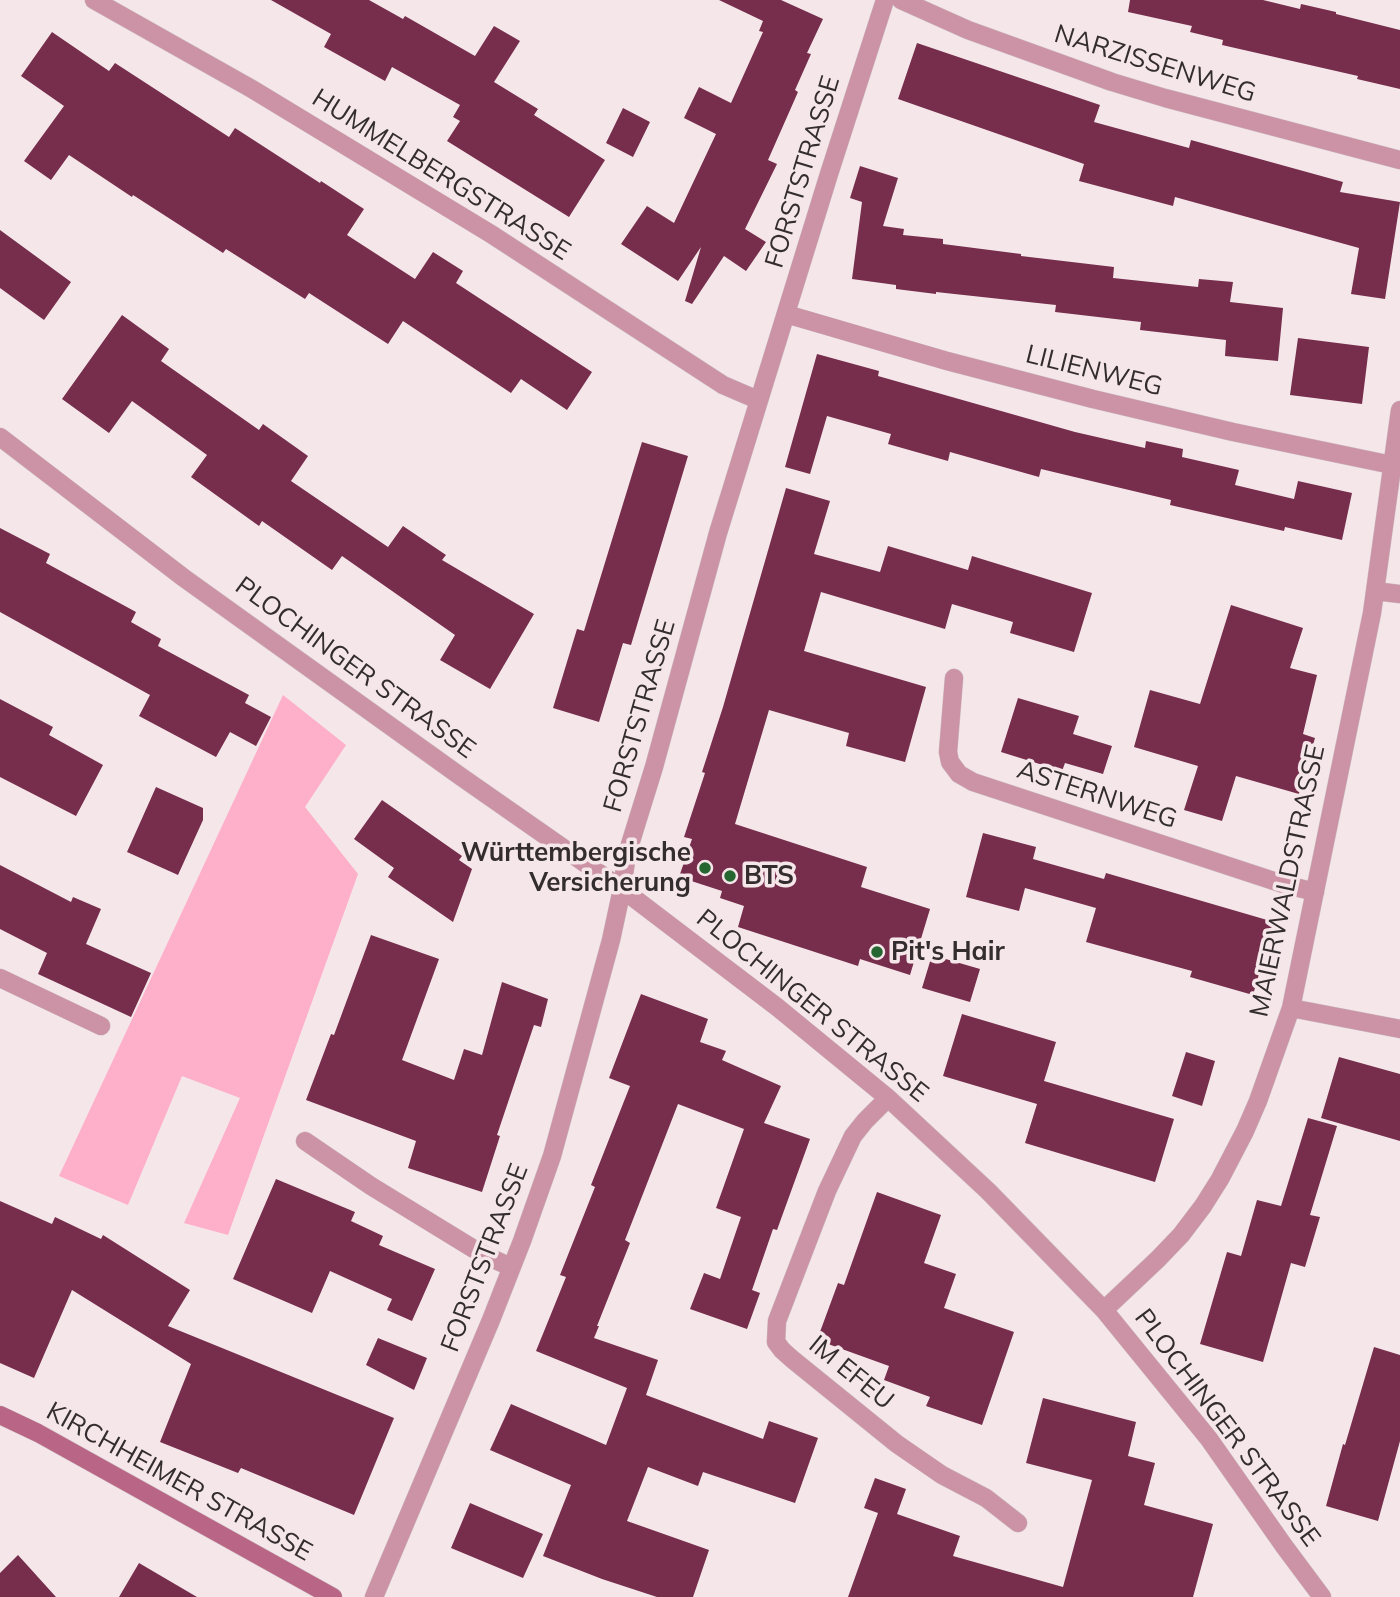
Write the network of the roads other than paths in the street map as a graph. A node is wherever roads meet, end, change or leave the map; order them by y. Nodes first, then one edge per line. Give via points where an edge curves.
1 (93, 0) edge
2 (885, 0) edge
3 (901, 0) edge
4 (1400, 159) edge
5 (786, 314) junction
6 (758, 400) junction
7 (1400, 410) edge
8 (0, 437) edge
9 (1392, 465) junction
10 (1375, 591) junction
11 (1400, 594) edge
12 (954, 678) dead end
13 (622, 890) junction
14 (1315, 892) junction
15 (0, 978) edge
16 (1291, 1008) junction
17 (102, 1027) dead end
18 (1400, 1029) edge
19 (888, 1098) junction
20 (305, 1141) dead end
21 (511, 1267) junction
22 (1104, 1310) junction
23 (0, 1415) edge
24 (1018, 1523) dead end
25 (333, 1597) edge
26 (374, 1597) edge
27 (1322, 1597) edge

1 - 6 street, HUMMELBERGSTRASSE via 252,89 491,234 723,385
2 - 5 street, FORSTSTRASSE
3 - 4 street, NARZISSENWEG via 968,30 1112,82
5 - 6 street, FORSTSTRASSE
5 - 9 street, LILIENWEG via 1093,399
6 - 13 street, FORSTSTRASSE via 627,855
7 - 9 street, MAIERWALDSTRASSE
8 - 13 street, PLOCHINGER STRASSE via 184,578
9 - 10 street, MAIERWALDSTRASSE
10 - 11 street
10 - 14 street, MAIERWALDSTRASSE
12 - 14 street, ASTERNWEG via 948,752 959,774
13 - 19 street, PLOCHINGER STRASSE
13 - 21 street, FORSTSTRASSE via 552,1156
14 - 16 street, MAIERWALDSTRASSE
15 - 17 street
16 - 18 street
16 - 22 street, MAIERWALDSTRASSE via 1258,1101 1220,1179 1181,1235
19 - 22 street, PLOCHINGER STRASSE via 988,1191
19 - 24 street, IM EFEU via 853,1136 827,1191 778,1321 776,1342 897,1444
20 - 21 street via 482,1254
21 - 26 street, FORSTSTRASSE
22 - 27 street, PLOCHINGER STRASSE via 1209,1439
23 - 25 main road, KIRCHHEIMER STRASSE

